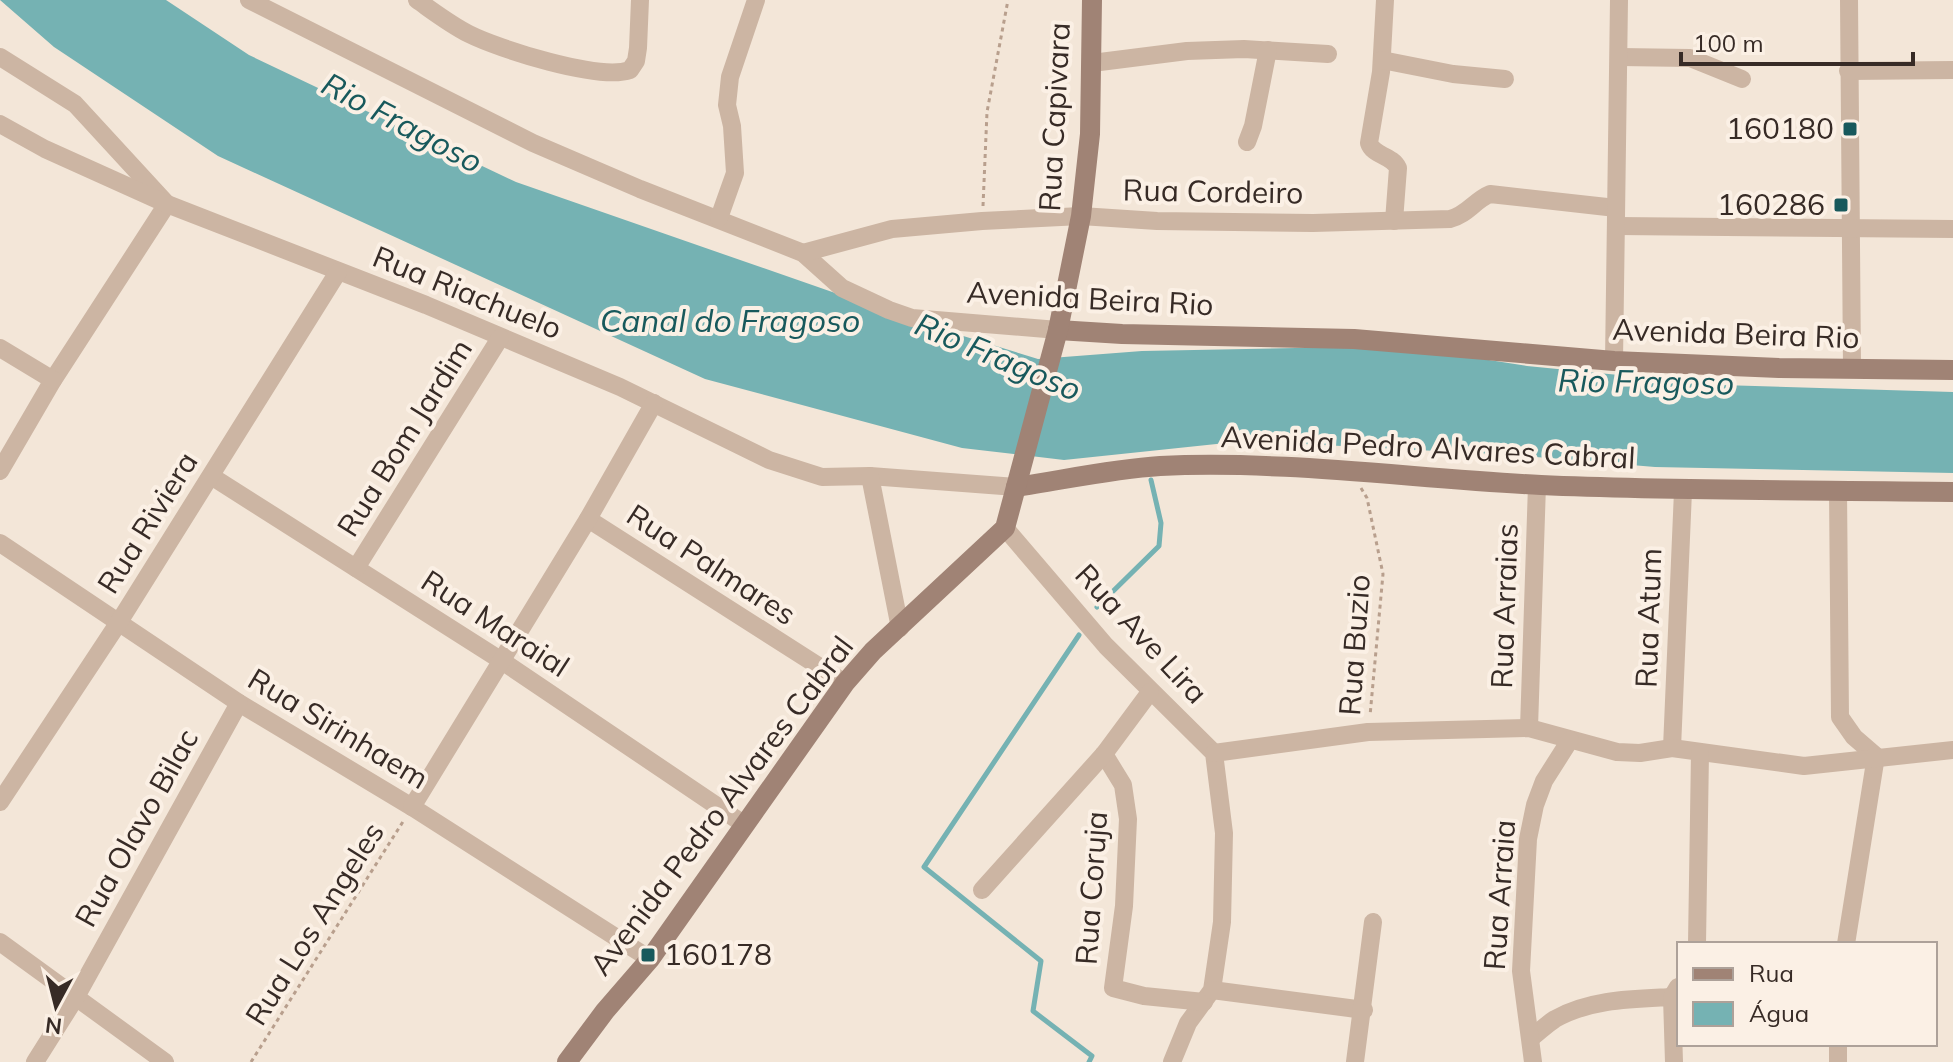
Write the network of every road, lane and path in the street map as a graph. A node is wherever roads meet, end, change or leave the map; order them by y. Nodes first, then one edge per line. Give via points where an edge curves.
1 (249, 0) edge
2 (417, 0) edge
3 (640, 0) edge
4 (756, 0) edge
5 (1008, 0) edge
6 (1092, 0) edge
7 (1385, 0) edge
8 (1619, 0) edge
9 (1849, 0) edge
10 (1268, 50) junction
11 (1328, 54) dead end
12 (0, 57) edge
13 (1620, 57) junction
14 (1382, 60) junction
15 (1092, 63) junction
16 (1953, 70) edge
17 (1848, 71) junction
18 (1505, 79) dead end
19 (1742, 79) dead end
20 (0, 124) edge
21 (1247, 142) dead end
22 (167, 204) junction
23 (1081, 216) junction
24 (1617, 217) junction
25 (719, 218) junction
26 (982, 221) junction
27 (1394, 221) junction
28 (1851, 227) junction
29 (1953, 229) edge
30 (803, 253) junction
31 (338, 272) junction
32 (500, 338) junction
33 (1055, 340) junction
34 (0, 348) edge
35 (1614, 361) junction
36 (1852, 368) junction
37 (1953, 370) edge
38 (53, 380) junction
39 (654, 403) junction
40 (1352, 470) junction
41 (0, 471) edge
42 (211, 476) junction
43 (870, 476) junction
44 (1017, 481) junction
45 (1537, 485) junction
46 (1838, 490) junction
47 (1683, 491) junction
48 (1953, 492) edge
49 (588, 519) junction
50 (1005, 528) junction
51 (0, 543) edge
52 (356, 568) junction
53 (119, 622) junction
54 (900, 628) junction
55 (502, 661) junction
56 (845, 683) junction
57 (1150, 692) junction
58 (239, 703) junction
59 (1529, 728) junction
60 (1368, 732) junction
61 (1570, 740) junction
62 (1672, 748) junction
63 (1953, 750) edge
64 (1214, 753) junction
65 (1700, 753) junction
66 (1104, 754) junction
67 (1876, 756) junction
68 (0, 802) edge
69 (412, 807) junction
70 (745, 825) junction
71 (982, 890) dead end
72 (1373, 922) dead end
73 (0, 942) edge
74 (1697, 942) edge
75 (1846, 942) edge
76 (650, 959) junction
77 (1675, 992) edge
78 (1208, 996) junction
79 (76, 997) junction
80 (1364, 1010) junction
81 (1531, 1038) junction
82 (35, 1062) edge
83 (165, 1062) edge
84 (251, 1062) edge
85 (567, 1062) edge
86 (1172, 1062) edge
87 (1355, 1062) edge
88 (1533, 1062) edge
89 (1674, 1062) edge

1 - 25 street, Avenida Beira Rio via 533,143
2 - 3 street via 486,41 602,72 632,68
4 - 25 street via 730,77 727,105 735,173
5 - 26 path via 987,112
6 - 15 main road, Rua Capivara
7 - 14 street
8 - 13 street
9 - 17 street
10 - 11 street
10 - 15 street via 1187,51
10 - 21 street
12 - 22 street via 75,104
13 - 19 street via 1690,58
13 - 24 street
14 - 18 street
14 - 27 street via 1369,143 1398,168
15 - 23 main road, Rua Capivara
16 - 17 street
17 - 28 street
20 - 22 street, Rua Riachuelo
22 - 31 street, Rua Riachuelo
22 - 38 street
23 - 26 street, Rua Cordeiro
23 - 27 street, Rua Cordeiro via 1253,223
23 - 33 main road, Rua Capivara
24 - 27 street, Rua Cordeiro via 1490,194 1459,217
24 - 28 street, Rua Cordeiro
24 - 35 street
25 - 30 street, Avenida Beira Rio
26 - 30 street, Rua Cordeiro via 892,229
28 - 29 street, Rua Cordeiro
28 - 36 street
30 - 33 street, Avenida Beira Rio via 842,288 912,318
31 - 32 street, Rua Riachuelo
31 - 42 street, Rua Riviera
32 - 39 street, Rua Riachuelo
32 - 52 street, Rua Bom Jardim
33 - 35 main road, Avenida Beira Rio via 1122,334 1354,339
33 - 44 main road
34 - 38 street
35 - 36 main road, Avenida Beira Rio
36 - 37 main road, Avenida Beira Rio
38 - 41 street
39 - 43 street, Rua Riachuelo via 769,460 822,477
39 - 49 street
40 - 44 main road, Avenida Pedro Alvares Cabral via 1158,466
40 - 45 main road, Avenida Pedro Alvares Cabral
40 - 60 path, Rua Buzio via 1367,498 1383,574
42 - 52 street, Rua Maraial
42 - 53 street, Rua Riviera
43 - 44 street, Rua Riachuelo
43 - 54 street
44 - 50 main road
45 - 47 main road, Avenida Pedro Alvares Cabral
45 - 59 street, Rua Arraias
46 - 47 main road, Avenida Pedro Alvares Cabral
46 - 48 main road, Avenida Pedro Alvares Cabral
46 - 67 street via 1840,717
47 - 62 street, Rua Atum
49 - 55 street
49 - 56 street, Rua Palmares
50 - 54 main road, Avenida Pedro Alvares Cabral
50 - 57 street, Rua Ave Lira
51 - 53 street, Rua Sirinhaem
52 - 55 street, Rua Maraial
53 - 58 street, Rua Sirinhaem
53 - 68 street, Rua Riviera
54 - 56 main road, Avenida Pedro Alvares Cabral
55 - 69 street
55 - 70 street, Rua Maraial
56 - 70 main road, Avenida Pedro Alvares Cabral
57 - 64 street, Rua Ave Lira
57 - 66 street
58 - 69 street, Rua Sirinhaem
58 - 79 street, Rua Olavo Bilac
59 - 60 street
59 - 61 street
60 - 64 street
61 - 62 street via 1630,753
61 - 81 street, Rua Arraia via 1544,781 1528,839 1521,971
62 - 65 street
63 - 67 street
64 - 78 street via 1225,878
65 - 67 street via 1804,766
65 - 74 street
66 - 71 street
66 - 78 street, Rua Coruja via 1123,785 1128,819 1113,988 1144,996
67 - 75 street
69 - 76 street, Rua Sirinhaem
69 - 84 path, Rua Los Angeles
70 - 76 main road, Avenida Pedro Alvares Cabral
72 - 80 street
73 - 79 street
76 - 85 main road, Avenida Pedro Alvares Cabral
77 - 81 street via 1581,1008
77 - 89 street
78 - 80 street
78 - 86 street via 1188,1023
79 - 82 street, Rua Olavo Bilac
79 - 83 street
80 - 87 street
81 - 88 street, Rua Arraia

